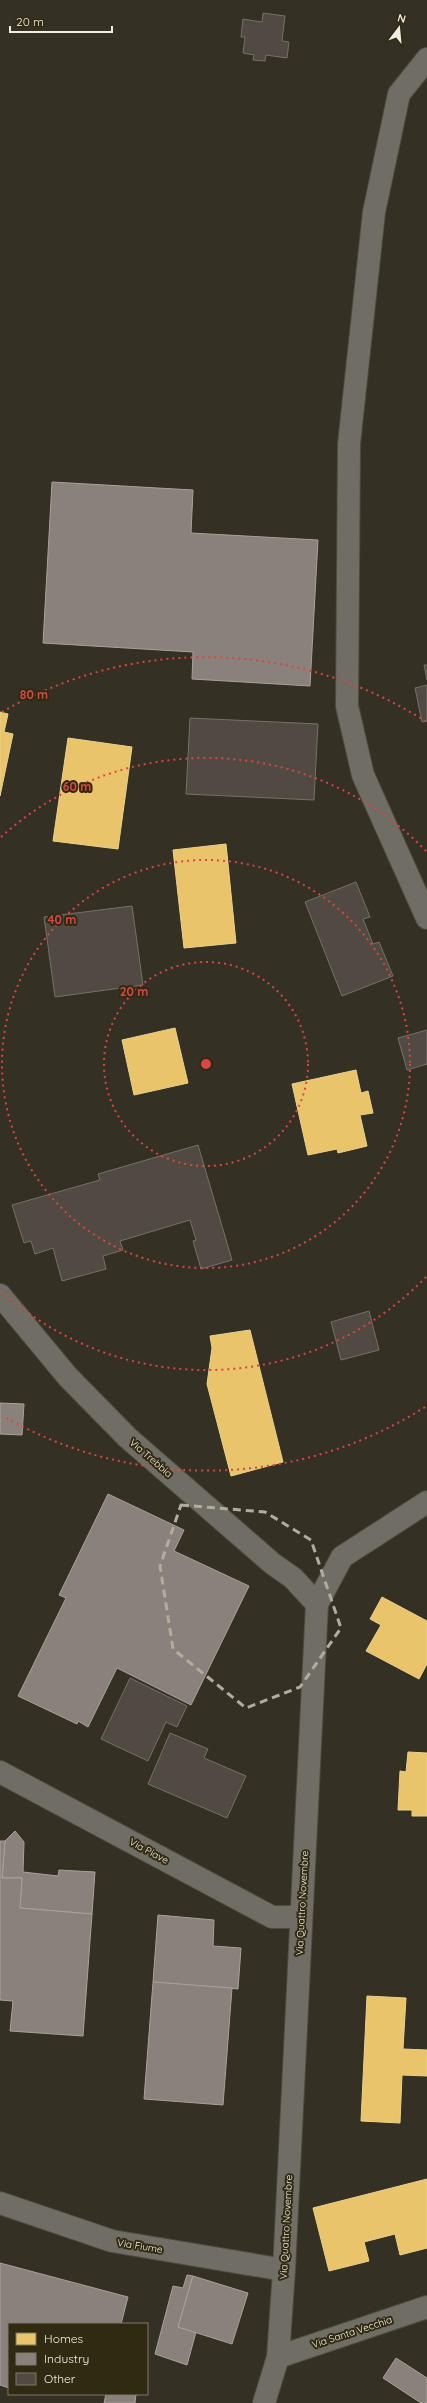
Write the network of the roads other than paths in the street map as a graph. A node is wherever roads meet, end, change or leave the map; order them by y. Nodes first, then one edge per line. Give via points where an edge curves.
1 (427, 59) edge
2 (427, 918) edge
3 (0, 1295) edge
4 (427, 1502) edge
5 (317, 1604) junction
6 (0, 1772) edge
7 (301, 1917) junction
8 (0, 2203) edge
9 (284, 2270) junction
10 (427, 2307) edge
11 (278, 2357) junction
12 (264, 2403) edge

1 - 2 street via 399,94 374,212 350,444 347,706 363,775
3 - 5 street, Via Trebbia via 68,1377 128,1438 273,1564 293,1578
4 - 5 street, Via Quattro Novembre via 342,1558
5 - 7 street, Via Quattro Novembre
6 - 7 street, Via Piave via 272,1917
7 - 9 street, Via Quattro Novembre
8 - 9 street, Via Fiume via 112,2241
9 - 11 street, Via Quattro Novembre
10 - 11 street, Via Santa Vecchia
11 - 12 street, Via Quattro Novembre

